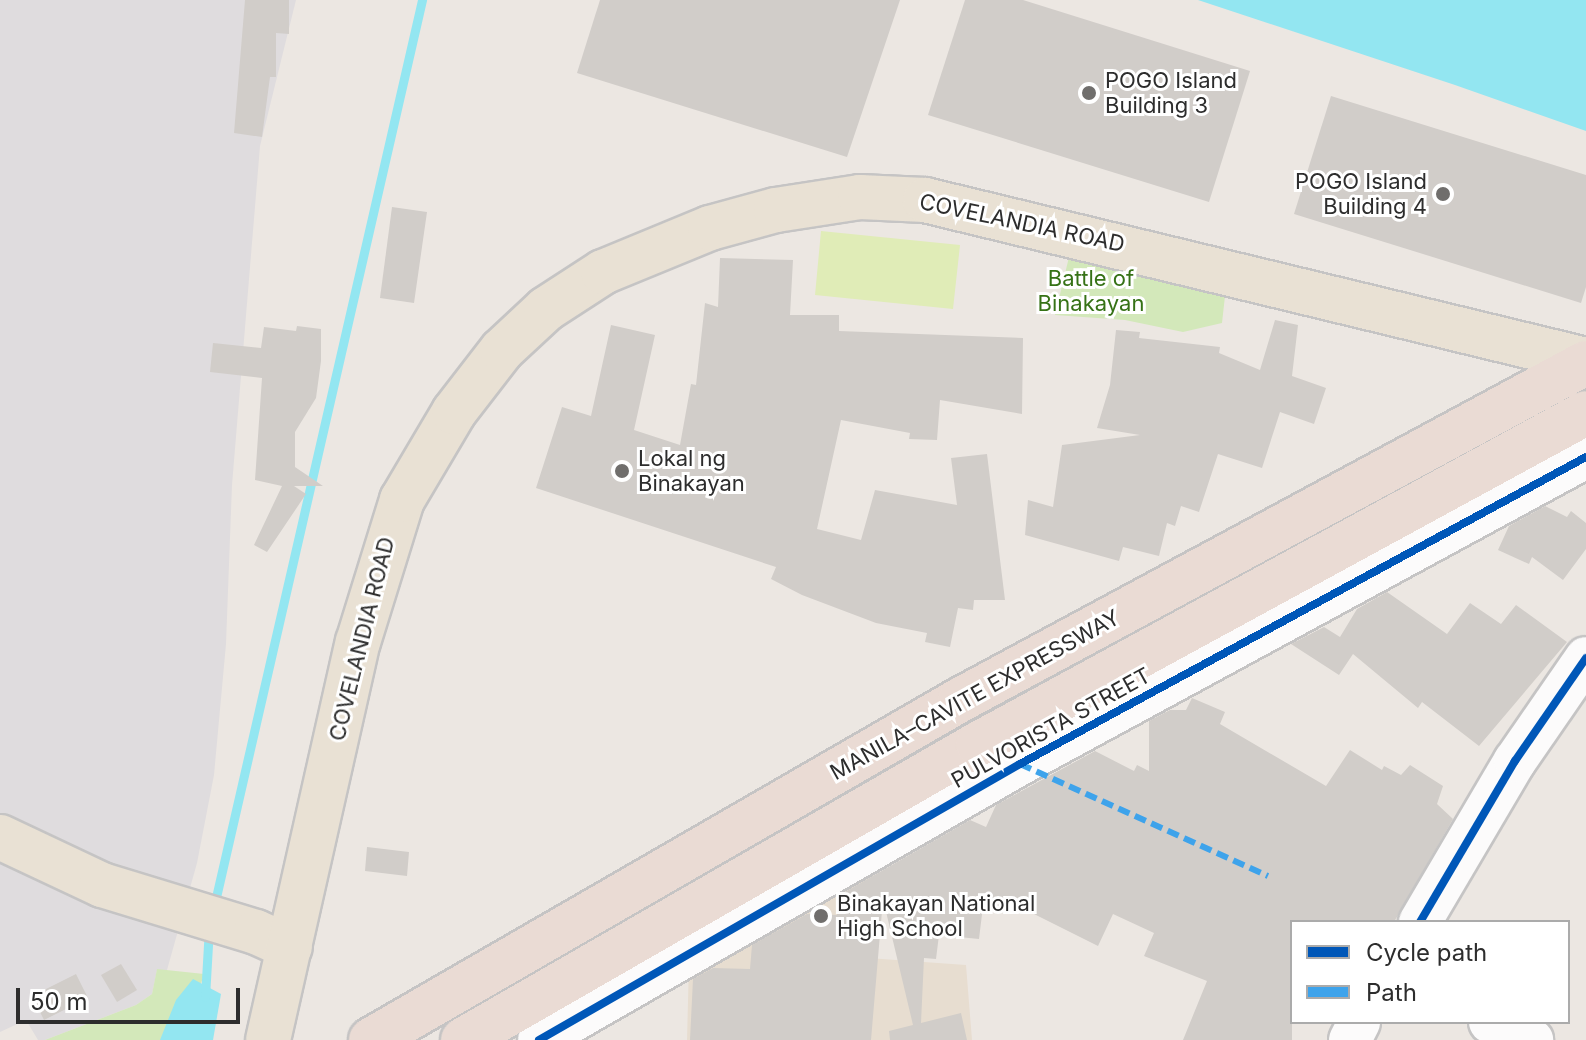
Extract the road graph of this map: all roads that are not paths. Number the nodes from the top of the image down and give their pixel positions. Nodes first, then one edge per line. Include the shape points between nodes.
1 (1586, 362) edge
2 (1586, 413) edge
3 (1586, 457) edge
4 (1586, 658) edge
5 (0, 837) edge
6 (1421, 920) edge
7 (273, 939) junction
8 (1495, 1024) edge
9 (268, 1040) edge
10 (371, 1040) edge
11 (463, 1040) edge
12 (539, 1040) edge
13 (1532, 1040) edge

1 - 7 main road, COVELANDIA ROAD via 925,200 860,197 776,210 641,255 574,289 524,327 454,412 402,500 368,600
1 - 10 highway, MANILA–CAVITE EXPRESSWAY via 960,700
2 - 11 highway, MANILA–CAVITE EXPRESSWAY via 978,744
3 - 12 street, PULVORISTA STREET via 1033,757
4 - 6 street via 1515,761
5 - 7 main road via 102,885
7 - 9 main road, COVELANDIA ROAD
8 - 13 street

